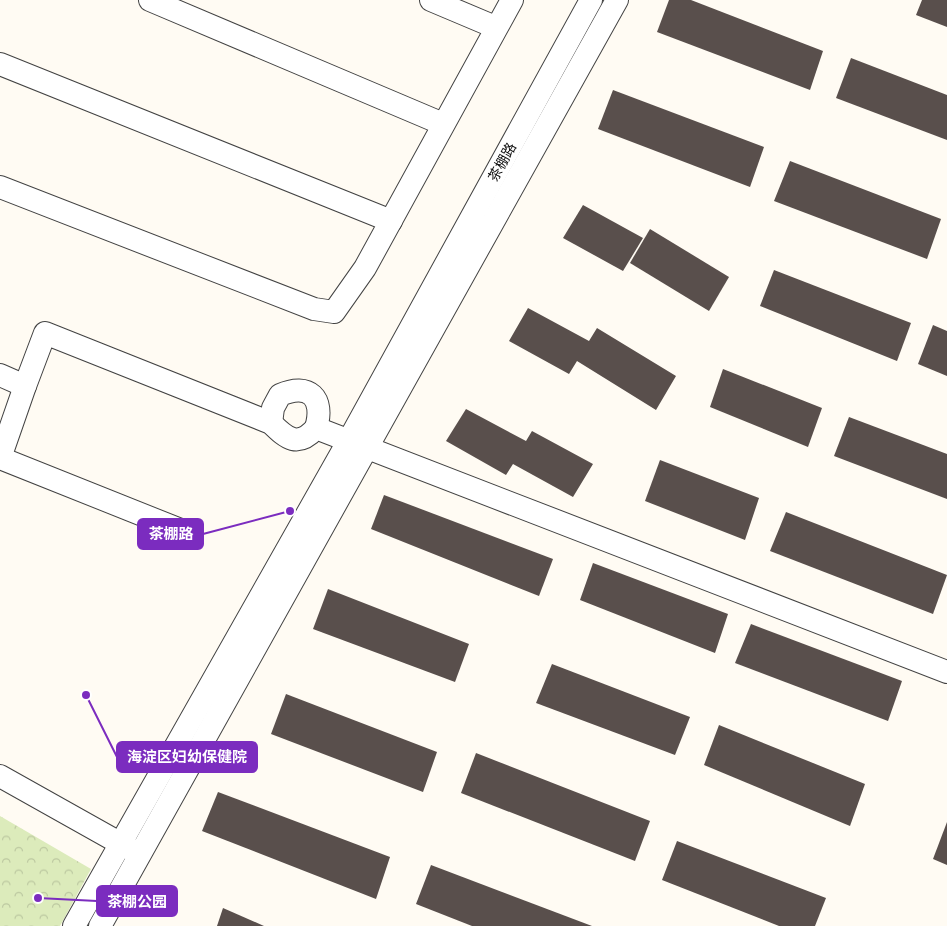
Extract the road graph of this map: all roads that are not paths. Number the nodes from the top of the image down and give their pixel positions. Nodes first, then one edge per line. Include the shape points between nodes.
1 (150, 0) edge
2 (430, 0) edge
3 (512, 0) edge
4 (591, 0) edge
5 (616, 0) edge
6 (495, 27) junction
7 (0, 64) edge
8 (443, 124) junction
9 (0, 187) edge
10 (391, 221) junction
11 (0, 375) edge
12 (25, 386) junction
13 (271, 422) junction
14 (316, 428) junction
15 (358, 443) junction
16 (0, 458) edge
17 (183, 531) dead end
18 (947, 672) edge
19 (0, 776) edge
20 (120, 843) junction
21 (140, 854) junction
22 (74, 926) edge
23 (100, 926) edge

1 - 8 street
2 - 6 street
3 - 6 street
4 - 15 street, 茶棚路
5 - 15 street, 茶棚路
6 - 8 street
7 - 10 street
8 - 10 street
9 - 10 street via 314,309 334,312 365,268
11 - 12 street
12 - 13 street via 45,333
12 - 16 street
13 - 14 street via 285,436 296,440 308,437
13 - 14 street via 273,408 280,395 294,389 310,393 318,403 320,414
14 - 15 street
15 - 18 street
15 - 20 street, 茶棚路
15 - 21 street, 茶棚路
16 - 17 street
19 - 20 street
20 - 21 street
20 - 22 street, 茶棚路
21 - 23 street, 茶棚路

